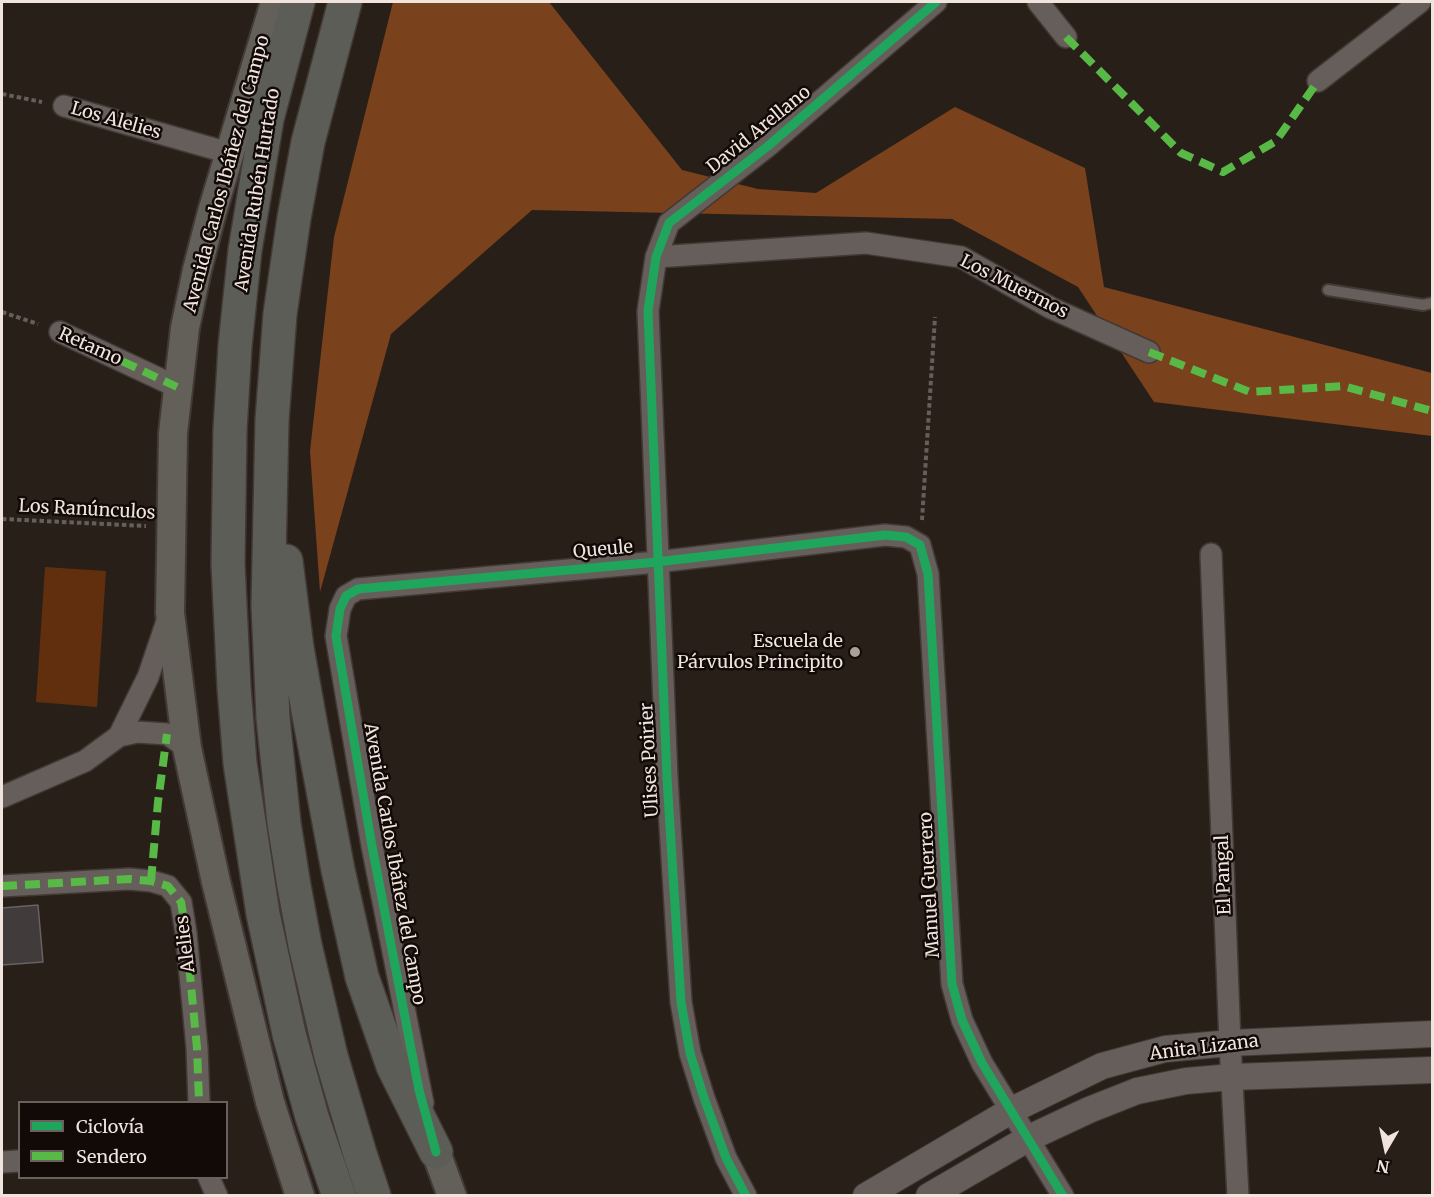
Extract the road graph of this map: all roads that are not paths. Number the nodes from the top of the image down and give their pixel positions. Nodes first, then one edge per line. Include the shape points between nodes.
1 (275, 2) edge
2 (298, 2) edge
3 (345, 2) edge
4 (936, 2) edge
5 (1038, 2) edge
6 (1420, 2) edge
7 (1066, 37) dead end
8 (1318, 81) dead end
9 (64, 106) road end
10 (229, 153) junction
11 (656, 257) junction
12 (1328, 290) dead end
13 (1432, 303) edge
14 (648, 311) joint
15 (60, 332) road end
16 (1149, 352) dead end
17 (177, 387) junction
18 (272, 420) junction
19 (920, 545) joint
20 (1211, 554) dead end
21 (657, 562) junction
22 (358, 589) joint
23 (170, 613) junction
24 (119, 736) junction
25 (187, 748) junction
26 (2, 797) edge
27 (2, 886) edge
28 (1432, 1034) edge
29 (1230, 1043) junction
30 (1432, 1070) edge
31 (1232, 1077) junction
32 (199, 1101) edge
33 (1012, 1110) junction
34 (1029, 1138) junction
35 (436, 1152) junction
36 (18, 1161) edge
37 (2, 1162) edge
38 (209, 1179) edge
39 (216, 1196) edge
40 (300, 1196) edge
41 (339, 1196) edge
42 (374, 1196) edge
43 (452, 1196) edge
44 (746, 1196) edge
45 (866, 1196) edge
46 (929, 1196) edge
47 (1063, 1196) edge
48 (1238, 1196) edge

1 - 10 main road, Avenida Carlos Ibáñez del Campo
2 - 41 highway, Avenida Rubén Hurtado via 259,160 245,250 229,453 228,564 245,804 263,915 279,994 312,1117
3 - 18 highway via 308,142 294,218 280,314
4 - 11 street, David Arellano via 768,146 669,223
5 - 7 street
6 - 8 street
9 - 10 street, Los Alelies
10 - 17 main road, Avenida Carlos Ibáñez del Campo via 197,270
11 - 14 street, David Arellano
11 - 16 street, Los Muermos via 866,243 961,257 1051,308
12 - 13 lane via 1423,305
14 - 21 street, Ulises Poirier
15 - 17 street, Retamo
17 - 23 main road, Avenida Carlos Ibáñez del Campo via 170,480
18 - 35 highway via 297,648 352,934 380,1033
18 - 42 highway via 270,672 284,823 305,945 328,1044
19 - 21 street, Queule via 906,537 885,535
19 - 33 street, Manuel Guerrero via 928,574 952,984 962,1020 982,1063
20 - 29 street, El Pangal
21 - 22 street, Queule
21 - 44 street, Ulises Poirier via 681,1002 690,1053 704,1098 726,1158
22 - 35 street, Avenida Carlos Ibáñez del Campo via 346,596 336,636 374,858 419,1089
23 - 24 street via 148,677
23 - 25 main road, Avenida Carlos Ibáñez del Campo
24 - 25 street via 137,732 167,734
24 - 26 street via 85,761
25 - 40 main road, Avenida Carlos Ibáñez del Campo via 270,1102
27 - 32 street, Alelies via 129,879 168,886 181,902 186,933
28 - 29 street, Anita Lizana
29 - 31 street, El Pangal
29 - 33 street, Anita Lizana via 1164,1049 1102,1066
30 - 31 street, Anita Lizana
31 - 34 street, Anita Lizana via 1137,1091
31 - 48 street, El Pangal
33 - 34 street, Manuel Guerrero
33 - 45 street, Anita Lizana
34 - 46 street, Anita Lizana
34 - 47 street, Manuel Guerrero
35 - 43 main road, Avenida Carlos Ibáñez del Campo
36 - 37 street
38 - 39 street

